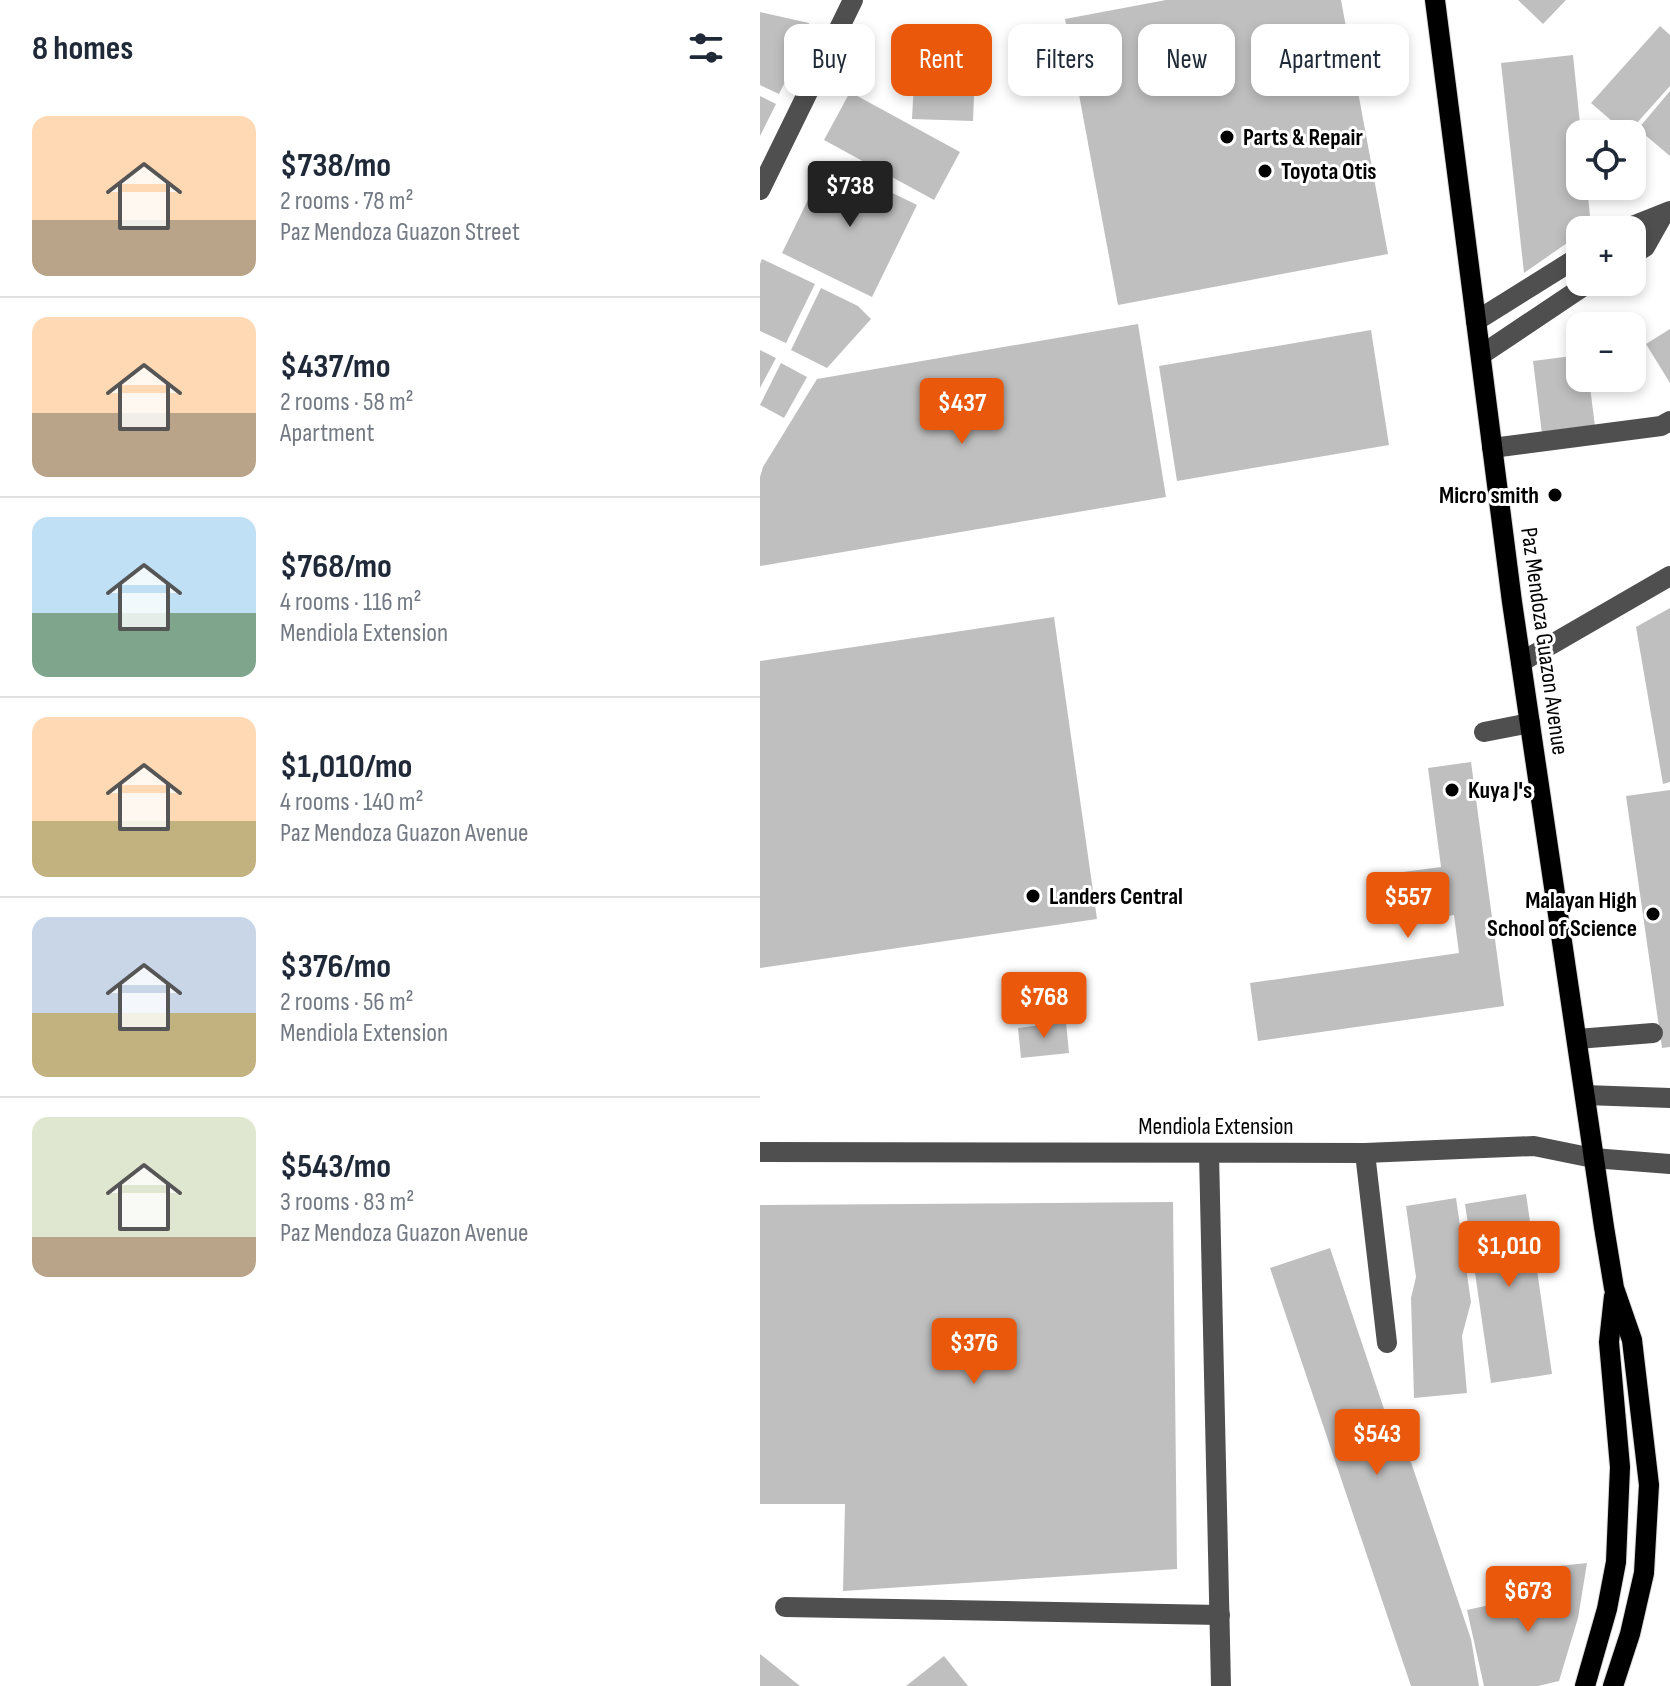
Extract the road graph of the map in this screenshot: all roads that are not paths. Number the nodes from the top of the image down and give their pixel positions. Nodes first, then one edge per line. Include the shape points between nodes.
1 (1435, 0) edge
2 (847, 1) edge
3 (760, 190) edge
4 (1667, 213) edge
5 (1646, 221) edge
6 (1646, 245) edge
7 (1566, 265) edge
8 (1569, 296) edge
9 (1476, 321) junction
10 (1481, 355) junction
11 (1670, 421) edge
12 (1492, 448) junction
13 (1670, 576) edge
14 (1521, 662) junction
15 (1530, 723) junction
16 (1484, 732) dead end
17 (1653, 1033) dead end
18 (1577, 1039) junction
19 (1585, 1095) junction
20 (1670, 1098) edge
21 (760, 1152) edge
22 (1209, 1153) junction
23 (1365, 1153) junction
24 (1593, 1158) junction
25 (1670, 1164) edge
26 (1614, 1288) junction
27 (1387, 1343) dead end
28 (785, 1607) dead end
29 (1220, 1615) junction
30 (1221, 1686) edge
31 (1585, 1686) edge
32 (1613, 1686) edge

1 - 9 main road, Paz Mendoza Guazon Avenue
2 - 3 street
4 - 5 street
4 - 6 street
7 - 9 street
8 - 10 street
9 - 10 main road, Paz Mendoza Guazon Avenue
10 - 12 main road, Paz Mendoza Guazon Avenue
11 - 12 street
12 - 14 main road, Paz Mendoza Guazon Avenue
13 - 14 street
14 - 15 main road, Paz Mendoza Guazon Avenue
15 - 16 street
15 - 18 main road, Paz Mendoza Guazon Avenue
17 - 18 street
18 - 19 main road, Paz Mendoza Guazon Avenue
19 - 20 street
19 - 24 main road, Paz Mendoza Guazon Avenue
21 - 22 street, Mendiola Extension
22 - 23 street, Mendiola Extension
22 - 29 street
23 - 24 street, Mendiola Extension via 1534,1146
23 - 27 street
24 - 25 street, Mendiola Extension
24 - 26 main road, Paz Mendoza Guazon Avenue
26 - 31 main road, Paz Mendoza Guazon Avenue via 1609,1342 1620,1467 1616,1562
26 - 32 main road, Paz Mendoza Guazon Avenue via 1632,1340 1649,1485 1649,1531 1630,1634
28 - 29 street
29 - 30 street

